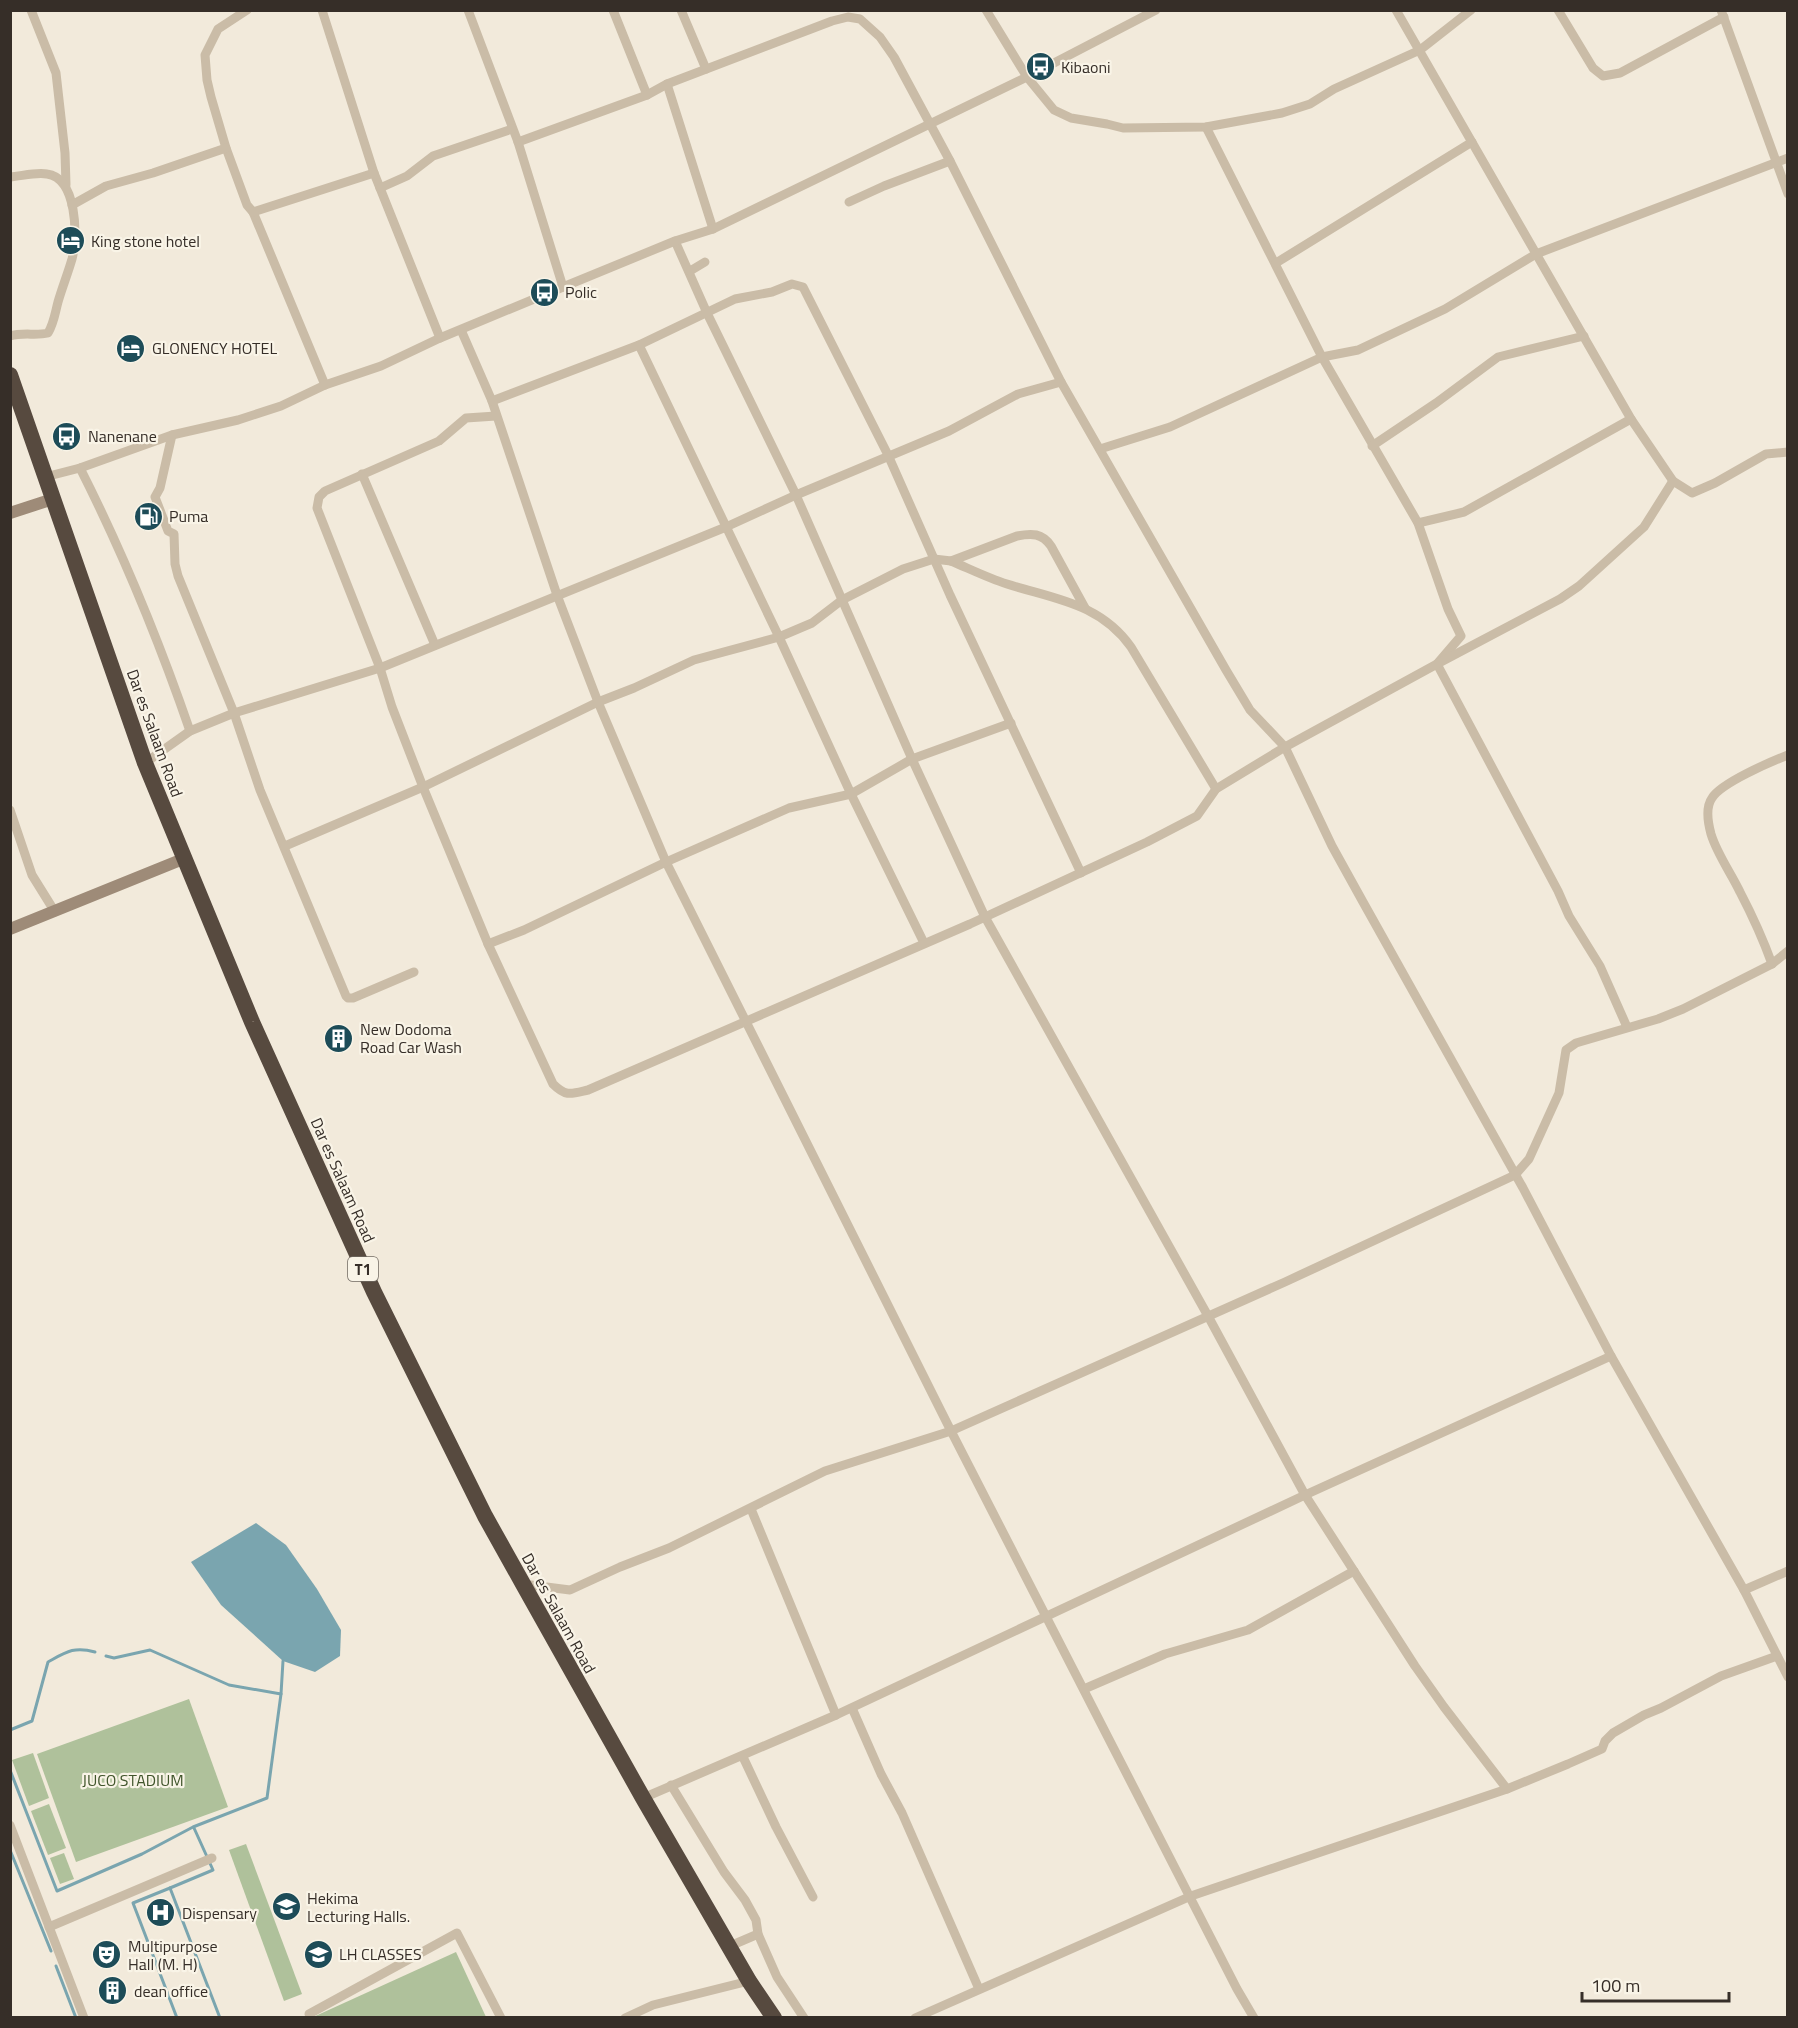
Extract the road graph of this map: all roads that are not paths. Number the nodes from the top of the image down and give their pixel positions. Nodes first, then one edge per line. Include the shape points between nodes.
1 (31, 10) edge
2 (247, 10) edge
3 (322, 10) edge
4 (468, 10) edge
5 (613, 10) edge
6 (681, 10) edge
7 (986, 10) edge
8 (1156, 10) edge
9 (1396, 10) edge
10 (1471, 10) edge
11 (1558, 10) edge
12 (1722, 14) edge
13 (1420, 50) junction
14 (706, 69) junction
15 (1027, 77) junction
16 (667, 84) junction
17 (647, 95) junction
18 (929, 125) junction
19 (1206, 127) junction
20 (512, 129) junction
21 (518, 142) junction
22 (1472, 142) junction
23 (226, 148) junction
24 (1788, 158) edge
25 (950, 161) junction
26 (1775, 162) junction
27 (374, 172) junction
28 (10, 177) edge
29 (66, 185) junction
30 (380, 188) junction
31 (1788, 194) edge
32 (849, 202) dead end
33 (72, 205) junction
34 (253, 212) junction
35 (713, 229) junction
36 (675, 241) junction
37 (1536, 254) junction
38 (705, 262) dead end
39 (1276, 263) junction
40 (690, 271) junction
41 (563, 287) junction
42 (707, 313) junction
43 (461, 330) junction
44 (10, 336) edge
45 (1584, 336) junction
46 (440, 338) junction
47 (639, 345) junction
48 (1322, 357) junction
49 (10, 375) edge
50 (1061, 382) junction
51 (325, 385) junction
52 (492, 401) junction
53 (496, 416) junction
54 (1630, 419) junction
55 (172, 435) junction
56 (1372, 446) junction
57 (1100, 449) junction
58 (1788, 452) edge
59 (888, 455) junction
60 (80, 468) junction
61 (362, 474) junction
62 (45, 477) junction
63 (1673, 481) junction
64 (796, 495) junction
65 (53, 499) junction
66 (10, 513) edge
67 (1418, 523) junction
68 (726, 528) junction
69 (934, 559) junction
70 (951, 561) junction
71 (557, 595) junction
72 (842, 600) junction
73 (1085, 608) junction
74 (779, 637) junction
75 (435, 645) junction
76 (1437, 664) junction
77 (380, 668) junction
78 (598, 702) junction
79 (234, 712) junction
80 (1011, 723) junction
81 (190, 730) junction
82 (1285, 747) junction
83 (1788, 755) edge
84 (912, 759) junction
85 (145, 763) junction
86 (423, 787) junction
87 (1216, 789) junction
88 (850, 794) junction
89 (10, 810) edge
90 (285, 846) junction
91 (183, 859) junction
92 (666, 862) junction
93 (1081, 873) junction
94 (55, 912) junction
95 (985, 917) junction
96 (10, 930) edge
97 (924, 943) junction
98 (489, 944) junction
99 (1788, 951) edge
100 (1772, 964) junction
101 (414, 972) dead end
102 (745, 1021) junction
103 (1627, 1027) junction
104 (1515, 1175) junction
105 (1208, 1316) junction
106 (1611, 1356) junction
107 (951, 1431) junction
108 (1305, 1495) junction
109 (751, 1509) junction
110 (1354, 1571) junction
111 (1788, 1571) edge
112 (523, 1584) junction
113 (1744, 1590) junction
114 (1046, 1616) junction
115 (1777, 1656) junction
116 (1788, 1677) edge
117 (1084, 1689) junction
118 (852, 1708) junction
119 (836, 1715) junction
120 (743, 1756) junction
121 (671, 1785) junction
122 (1507, 1789) junction
123 (643, 1798) junction
124 (10, 1825) edge
125 (212, 1858) dead end
126 (1191, 1896) junction
127 (813, 1897) dead end
128 (49, 1927) junction
129 (758, 1934) junction
130 (730, 1946) junction
131 (749, 1981) junction
132 (979, 1989) junction
133 (309, 2014) dead end
134 (84, 2018) edge
135 (501, 2018) edge
136 (625, 2018) edge
137 (774, 2018) edge
138 (804, 2018) edge
139 (915, 2018) edge
140 (1254, 2018) edge

1 - 29 street via 56,72
2 - 23 street via 218,28 205,55 207,80
3 - 27 street
4 - 20 street
5 - 17 street
6 - 14 street
7 - 15 street
8 - 15 street
9 - 13 street
10 - 13 street
11 - 12 street via 1593,68 1608,77 1649,58
12 - 26 street
13 - 19 street via 1310,104
13 - 22 street
14 - 16 street
14 - 18 street via 832,21 855,18 870,26 894,57
15 - 18 street
15 - 19 street via 1054,110 1071,118 1123,129
16 - 17 street
16 - 35 street
17 - 21 street
18 - 25 street
18 - 35 street
19 - 39 street
20 - 21 street
20 - 30 street via 433,156 408,176
21 - 41 street
22 - 37 street
22 - 39 street
23 - 33 street via 106,186
23 - 34 street
24 - 26 street
25 - 32 street
25 - 50 street
26 - 31 street
26 - 37 street
27 - 30 street
27 - 34 street
28 - 29 street via 49,174
29 - 33 street
30 - 46 street
33 - 44 street via 76,237 73,257 53,326 40,335
34 - 51 street
35 - 36 street
36 - 40 street
36 - 41 street
37 - 45 street
37 - 48 street via 1445,309 1358,350
38 - 40 street
39 - 48 street
40 - 42 street
41 - 43 street
42 - 47 street
42 - 59 street via 735,299 792,284 802,287
42 - 64 street
43 - 46 street
43 - 52 street
45 - 54 street
45 - 56 street via 1498,357
46 - 51 street via 381,366
47 - 52 street
47 - 68 street
48 - 56 street
48 - 57 street via 1170,427
49 - 62 highway, Dar es Salaam Road / T1
50 - 57 street
50 - 59 street via 1018,394 949,431
51 - 55 street via 281,406
52 - 53 street
53 - 61 street via 466,418 439,441
53 - 71 street
54 - 63 street
54 - 67 street via 1464,512
55 - 60 street
55 - 79 street via 155,497 168,531 174,534 177,576
56 - 67 street
57 - 82 street via 1250,710
58 - 63 street via 1766,454 1692,493
59 - 64 street
59 - 69 street
60 - 62 street
60 - 81 street via 137,589
61 - 75 street
61 - 77 street via 325,491 317,508
62 - 65 highway, Dar es Salaam Road / T1
63 - 76 street via 1644,527 1579,586 1520,622
64 - 68 street
64 - 72 street
65 - 66 street
65 - 85 highway, Dar es Salaam Road / T1
67 - 76 street via 1461,636
68 - 71 street
68 - 74 street
69 - 70 street
69 - 72 street via 903,569
69 - 80 street
70 - 73 street via 990,578
70 - 73 street via 1017,536 1037,534 1051,546
71 - 75 street
71 - 78 street
72 - 74 street via 812,623
72 - 84 street
73 - 87 street via 1126,640
74 - 78 street via 694,660
74 - 88 street
75 - 77 street
76 - 82 street
76 - 103 street via 1599,966
77 - 79 street
77 - 86 street
78 - 86 street
78 - 92 street
79 - 81 street
79 - 90 street via 260,790
80 - 84 street
80 - 93 street
81 - 85 street
82 - 87 street
82 - 104 street via 1332,846
83 - 100 street via 1718,791 1710,800 1708,811 1714,842 1755,921
84 - 88 street
84 - 95 street
85 - 91 highway, Dar es Salaam Road / T1
86 - 90 street
86 - 98 street
87 - 93 street via 1197,816
88 - 92 street via 789,808
88 - 97 street
89 - 94 street via 32,876
90 - 101 street via 348,998
91 - 94 street
91 - 112 highway, Dar es Salaam Road / T1 via 374,1292
92 - 98 street
92 - 102 street
93 - 95 street
94 - 96 street
95 - 97 street
95 - 105 street
97 - 102 street
98 - 102 street via 553,1084 561,1092 588,1090
99 - 100 street
100 - 103 street via 1683,1009
102 - 107 street
103 - 104 street via 1576,1043 1566,1050 1559,1093 1529,1159
104 - 105 street
104 - 106 street
105 - 107 street
105 - 108 street
106 - 108 street
106 - 113 street
107 - 109 street via 825,1471
107 - 114 street
108 - 110 street
108 - 114 street
109 - 112 street via 570,1590
109 - 119 street
110 - 117 street via 1248,1630 1165,1654
110 - 122 street via 1415,1666
111 - 113 street
112 - 123 highway, Dar es Salaam Road / T1
113 - 115 street
114 - 117 street
114 - 118 street
115 - 116 street
115 - 122 street via 1721,1676 1613,1733 1602,1749
117 - 126 street
118 - 119 street
118 - 132 street
119 - 120 street
120 - 121 street
120 - 127 street
121 - 123 street
121 - 129 street via 745,1900 756,1920
122 - 126 street
123 - 130 highway, Dar es Salaam Road / T1
124 - 128 street
125 - 128 street
126 - 132 street
126 - 140 street
128 - 134 street
129 - 130 street
129 - 138 street via 777,1977
130 - 131 highway, Dar es Salaam Road / T1
131 - 136 street via 653,2005
131 - 137 highway, Dar es Salaam Road / T1
132 - 139 street
133 - 135 street via 457,1934

